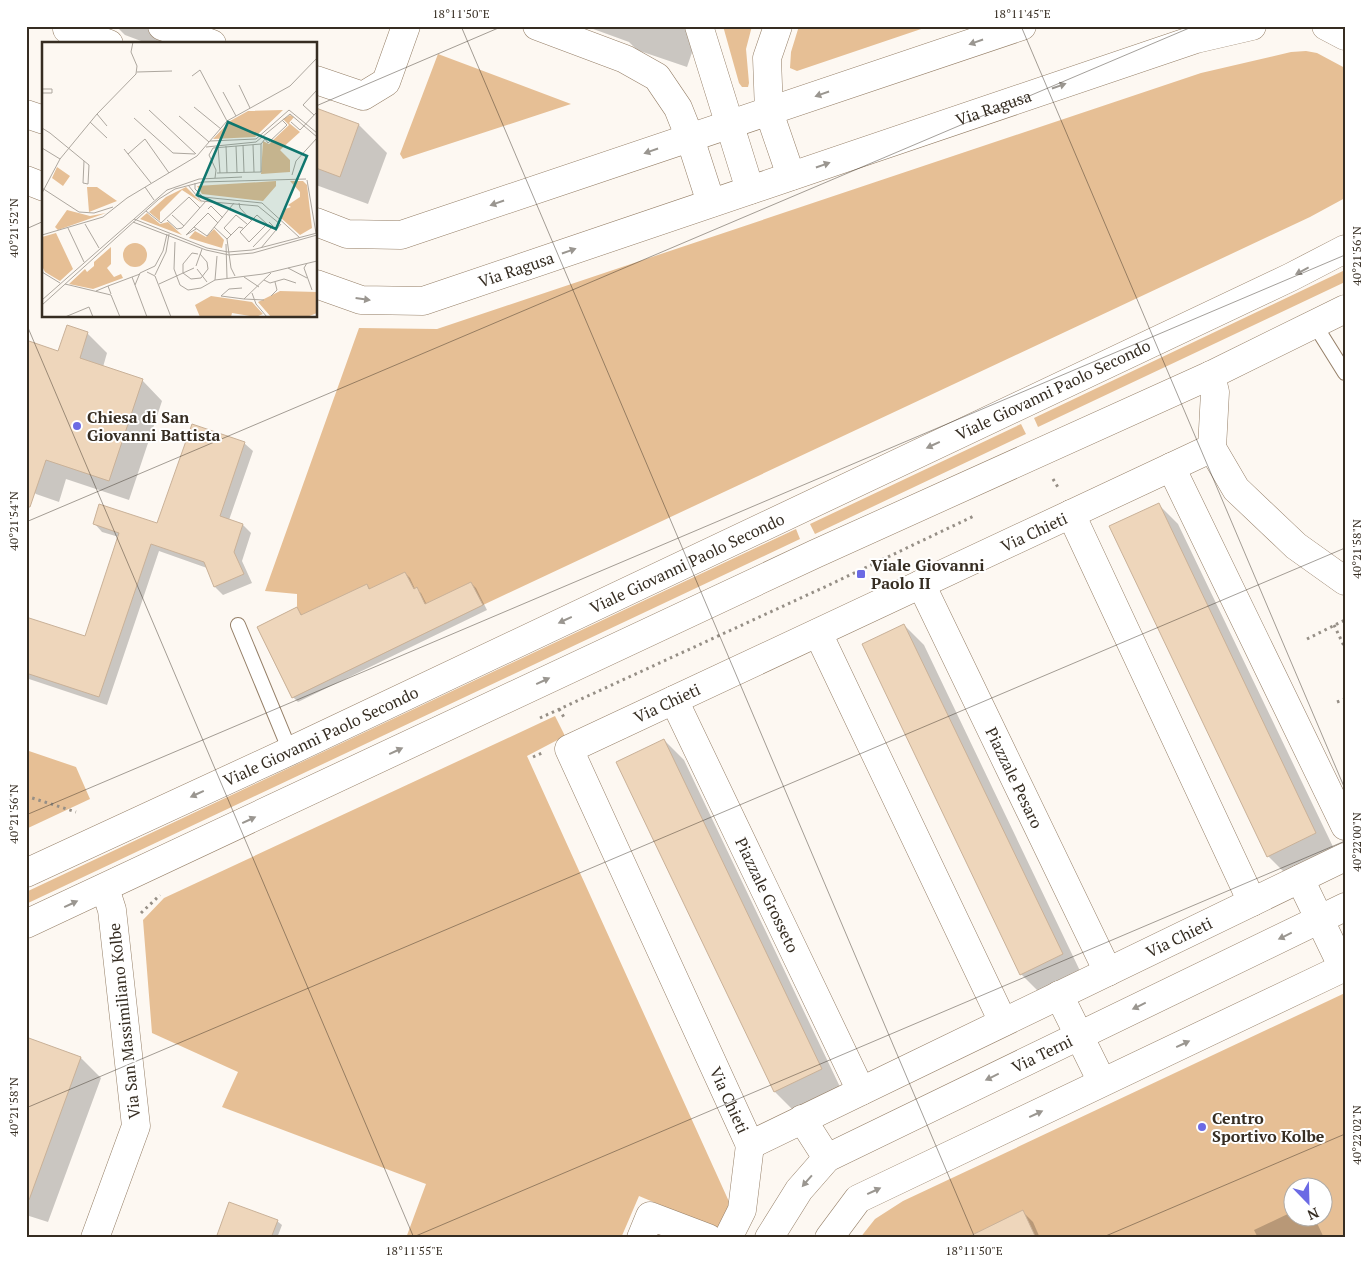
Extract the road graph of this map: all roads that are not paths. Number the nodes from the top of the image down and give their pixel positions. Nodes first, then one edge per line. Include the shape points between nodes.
1 (68, 26) edge
2 (162, 26) edge
3 (406, 26) edge
4 (537, 26) edge
5 (700, 26) edge
6 (778, 26) edge
7 (1022, 26) edge
8 (1252, 26) edge
9 (1326, 26) edge
10 (1195, 33) edge
11 (1345, 36) edge
12 (103, 42) edge
13 (156, 42) edge
14 (206, 42) edge
15 (318, 81) edge
16 (769, 112) junction
17 (26, 114) edge
18 (42, 119) edge
19 (729, 125) junction
20 (690, 138) junction
21 (791, 176) junction
22 (26, 180) edge
23 (42, 186) edge
24 (750, 190) junction
25 (711, 203) junction
26 (319, 232) edge
27 (1345, 249) edge
28 (318, 285) edge
29 (1345, 309) edge
30 (1316, 325) junction
31 (1345, 373) edge
32 (1211, 375) junction
33 (1212, 448) junction
34 (1171, 467) junction
35 (1071, 514) junction
36 (1345, 581) edge
37 (921, 584) junction
38 (238, 625) dead end
39 (818, 633) junction
40 (674, 700) junction
41 (290, 751) junction
42 (1345, 826) edge
43 (1345, 857) edge
44 (26, 873) edge
45 (1300, 878) junction
46 (105, 888) junction
47 (1252, 902) junction
48 (1345, 907) edge
49 (1319, 919) junction
50 (26, 924) edge
51 (1344, 967) edge
52 (1108, 972) junction
53 (1059, 995) junction
54 (1003, 1022) junction
55 (1079, 1035) junction
56 (1102, 1082) junction
57 (861, 1091) junction
58 (802, 1119) junction
59 (750, 1145) junction
60 (827, 1158) junction
61 (95, 1238) edge
62 (641, 1238) edge
63 (708, 1238) edge
64 (728, 1238) edge
65 (769, 1238) edge
66 (829, 1238) edge

1 - 12 street via 67,29
2 - 13 street
2 - 14 street
3 - 15 street via 386,82 362,96
4 - 20 street via 625,58 657,77 678,108
5 - 19 street
6 - 16 street via 767,58
7 -> 16 street
8 - 10 street, Via Ragusa
9 - 11 street
21 -> 10 street, Via Ragusa
16 - 19 street
16 - 21 street
17 - 18 street
19 - 20 street
19 - 24 street
20 - 25 street
20 -> 26 street via 401,235
21 - 24 street, Via Ragusa
22 - 23 street
24 - 25 street, Via Ragusa
28 -> 25 street, Via Ragusa via 361,300 423,301
27 -> 41 street, Viale Giovanni Paolo Secondo
29 - 30 street
30 - 31 lane
30 - 32 street
32 - 33 street via 1215,392
46 -> 32 street via 830,547
33 - 34 street, Via Chieti
33 - 36 street via 1236,489 1296,546
34 - 35 street, Via Chieti
34 - 42 street
35 - 37 street, Via Chieti
35 - 47 street
37 - 39 street, Via Chieti
37 - 52 street, Piazzale Pesaro
38 - 41 lane
39 - 40 street, Via Chieti
39 - 54 street
40 - 57 street, Piazzale Grosseto
40 - 59 street, Via Chieti via 569,749
41 -> 44 street, Viale Giovanni Paolo Secondo
43 - 45 street, Via Chieti
45 - 47 street, Via Chieti
45 - 49 street
50 -> 46 street
46 - 61 street, Via San Massimiliano Kolbe via 112,910 136,1126
47 - 52 street, Via Chieti
48 - 49 street, Via Terni
49 - 51 street
49 -> 55 street, Via Terni
56 -> 51 street
52 - 53 street, Via Chieti
53 - 54 street, Via Chieti
53 - 55 street
54 - 57 street, Via Chieti
55 - 56 street
55 -> 60 street, Via Terni
66 -> 56 street via 858,1199
57 - 58 street, Via Chieti
58 - 59 street, Via Chieti
58 - 60 street
59 - 64 street via 742,1210
60 -> 65 street, Via Terni via 799,1190
62 - 63 street via 650,1216

